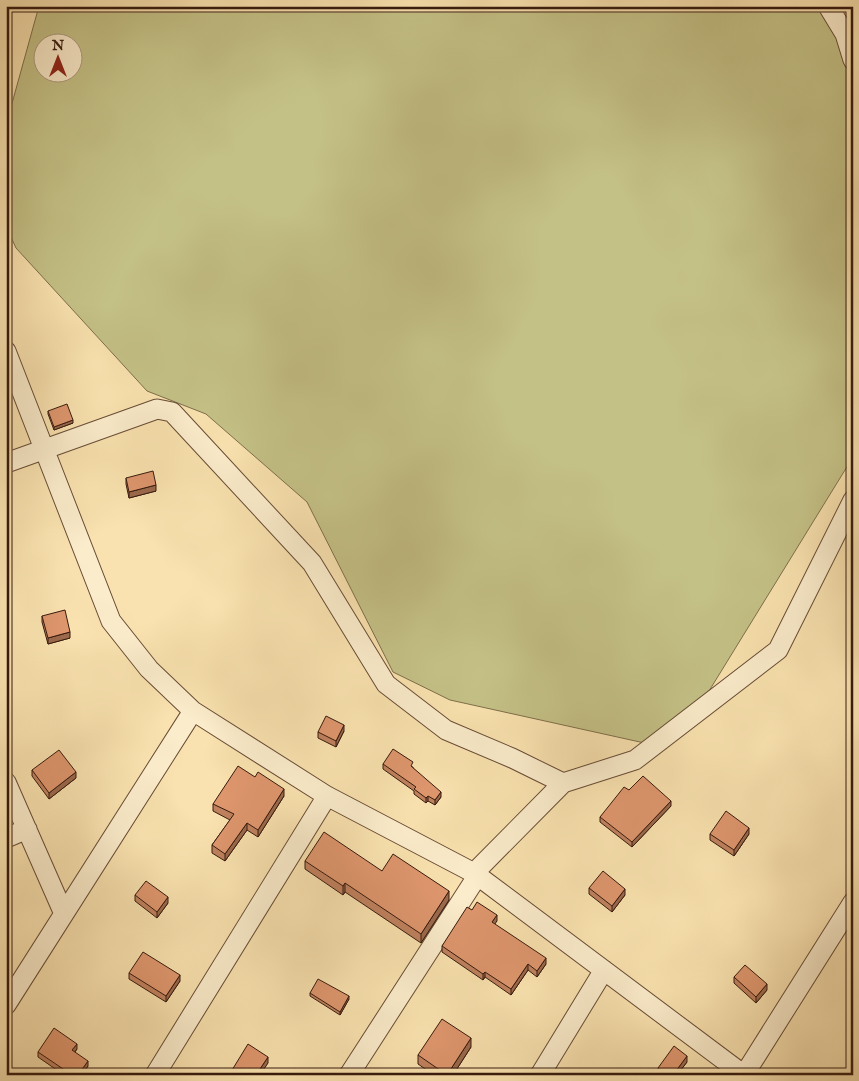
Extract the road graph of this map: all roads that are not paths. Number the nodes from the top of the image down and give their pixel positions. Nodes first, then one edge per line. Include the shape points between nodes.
1 (828, 6) edge
2 (853, 60) edge
3 (6, 351) edge
4 (43, 449) junction
5 (6, 463) edge
6 (853, 500) edge
7 (193, 711) junction
8 (6, 782) edge
9 (562, 784) junction
10 (327, 796) junction
11 (27, 830) junction
12 (6, 838) edge
13 (476, 874) junction
14 (853, 902) edge
15 (64, 914) junction
16 (604, 970) junction
17 (6, 1005) edge
18 (155, 1075) edge
19 (349, 1075) edge
20 (540, 1075) edge
21 (744, 1075) edge

1 - 2 street via 845,34
3 - 4 street
4 - 5 street
4 - 7 street via 111,621 149,668
4 - 9 street via 157,409 172,412 312,563 386,684 446,730
6 - 9 street via 778,650 635,760
7 - 10 street
7 - 15 street
8 - 11 street
9 - 13 street
10 - 13 street
10 - 18 street
11 - 12 street
11 - 15 street
13 - 16 street
13 - 19 street
14 - 21 street
15 - 17 street
16 - 20 street
16 - 21 street

